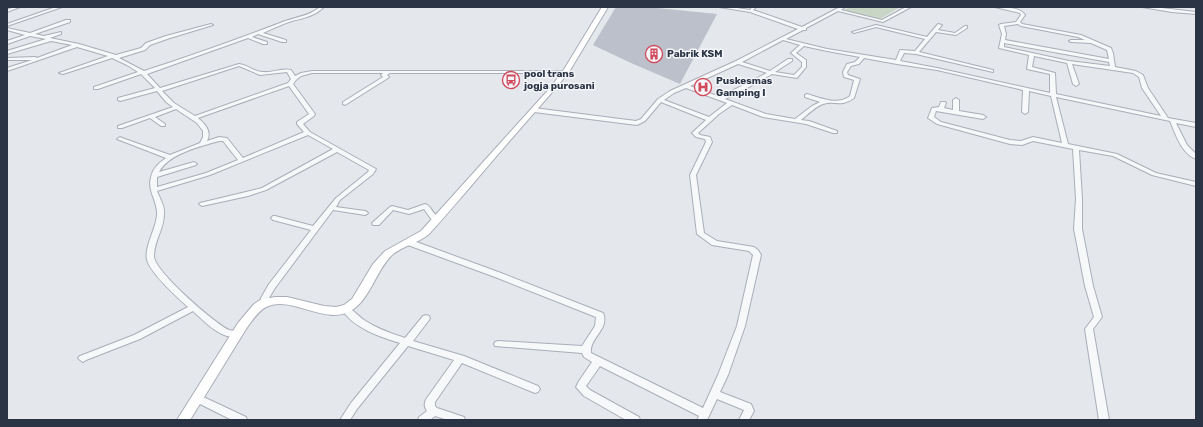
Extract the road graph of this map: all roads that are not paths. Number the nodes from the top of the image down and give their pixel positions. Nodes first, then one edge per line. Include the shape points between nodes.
1 (18, 7) edge
2 (60, 7) edge
3 (322, 7) edge
4 (605, 7) edge
5 (720, 7) edge
6 (843, 7) edge
7 (909, 7) edge
8 (997, 7) edge
9 (1144, 7) edge
10 (753, 9) edge
11 (838, 10) junction
12 (7, 11) edge
13 (1196, 13) edge
14 (68, 21) dead end
15 (883, 21) junction
16 (1019, 24) junction
17 (7, 25) edge
18 (211, 25) dead end
19 (940, 25) dead end
20 (873, 26) junction
21 (965, 27) dead end
22 (7, 29) edge
23 (804, 29) junction
24 (936, 31) junction
25 (854, 32) dead end
26 (59, 33) dead end
27 (259, 34) junction
28 (30, 35) junction
29 (250, 37) junction
30 (46, 39) junction
31 (782, 39) junction
32 (929, 39) junction
33 (284, 41) dead end
34 (1002, 41) junction
35 (1071, 41) dead end
36 (1092, 41) junction
37 (7, 43) edge
38 (265, 43) dead end
39 (802, 45) junction
40 (75, 46) junction
41 (7, 53) edge
42 (916, 53) junction
43 (1032, 54) junction
44 (115, 56) junction
45 (863, 56) junction
46 (42, 57) junction
47 (7, 59) edge
48 (1054, 59) junction
49 (790, 60) dead end
50 (1110, 61) junction
51 (738, 62) junction
52 (1069, 62) junction
53 (897, 63) junction
54 (1113, 68) junction
55 (7, 70) edge
56 (991, 71) dead end
57 (143, 72) junction
58 (389, 72) junction
59 (566, 72) junction
60 (61, 73) dead end
61 (772, 73) junction
62 (1053, 73) junction
63 (292, 81) junction
64 (1076, 84) dead end
65 (686, 86) junction
66 (96, 88) dead end
67 (159, 89) junction
68 (1026, 89) junction
69 (827, 95) dead end
70 (1053, 95) junction
71 (807, 96) dead end
72 (120, 99) dead end
73 (720, 99) junction
74 (660, 100) junction
75 (956, 100) dead end
76 (825, 101) junction
77 (345, 103) dead end
78 (731, 104) junction
79 (177, 107) junction
80 (534, 110) junction
81 (956, 112) junction
82 (1025, 112) dead end
83 (151, 116) junction
84 (983, 117) dead end
85 (194, 118) junction
86 (710, 119) junction
87 (1169, 119) junction
88 (797, 120) junction
89 (163, 125) dead end
90 (1196, 125) edge
91 (120, 127) dead end
92 (835, 132) dead end
93 (308, 133) junction
94 (120, 139) dead end
95 (202, 144) junction
96 (1065, 144) junction
97 (1076, 147) junction
98 (338, 149) junction
99 (170, 157) junction
100 (1196, 157) edge
101 (242, 161) junction
102 (194, 164) dead end
103 (154, 176) junction
104 (1196, 184) edge
105 (154, 190) junction
106 (202, 204) dead end
107 (331, 208) junction
108 (365, 213) dead end
109 (438, 217) junction
110 (275, 218) dead end
111 (376, 223) dead end
112 (315, 229) junction
113 (408, 242) junction
114 (264, 303) junction
115 (194, 307) junction
116 (346, 310) junction
117 (426, 318) dead end
118 (238, 334) junction
119 (407, 341) junction
120 (498, 344) dead end
121 (586, 350) junction
122 (82, 358) dead end
123 (460, 359) junction
124 (598, 360) junction
125 (535, 389) dead end
126 (714, 394) junction
127 (197, 398) junction
128 (434, 411) junction
129 (703, 417) edge
130 (183, 420) edge
131 (242, 420) edge
132 (345, 420) edge
133 (423, 420) edge
134 (460, 420) edge
135 (635, 420) edge
136 (744, 420) edge
137 (1104, 420) edge

1 - 12 street
2 - 17 street
3 - 27 street via 312,15 294,19
4 - 59 street
5 - 10 street
6 - 11 street
7 - 15 street
8 - 16 street via 1021,12 1023,15
9 - 13 street
10 - 23 street
11 - 15 street
11 - 23 street
14 - 28 street
15 - 20 street
16 - 34 street via 1000,25 1004,34
16 - 36 street
18 - 44 street
19 - 24 street
20 - 25 street
20 - 32 street
21 - 24 street via 956,34
22 - 28 street
23 - 31 street
24 - 32 street
26 - 30 street
27 - 29 street
27 - 33 street
28 - 30 street
28 - 37 street
29 - 38 street
29 - 57 street
30 - 40 street
30 - 41 street
31 - 39 street
31 - 51 street
32 - 42 street
34 - 43 street via 1000,47 1004,49
34 - 50 street
35 - 36 street
36 - 50 street via 1111,51
39 - 45 street
39 - 61 street via 793,53 804,61 804,67 795,77
40 - 44 street
40 - 46 street
42 - 53 street via 902,52
42 - 56 street
43 - 48 street
43 - 62 street via 1029,68
44 - 57 street
44 - 60 street
45 - 53 street
45 - 76 street via 845,72 846,76 858,81 852,97 842,103
46 - 47 street
46 - 55 street
48 - 52 street
48 - 62 street
49 - 61 street
50 - 54 street
51 - 61 street
51 - 65 street
52 - 54 street
52 - 64 street
53 - 68 street
54 - 87 street via 1141,76 1145,88
57 - 66 street
57 - 67 street
58 - 59 street
58 - 63 street via 312,72 302,74
58 - 77 street via 384,75 386,78
59 - 80 street
61 - 73 street
62 - 70 street
63 - 67 street via 289,71 264,74 239,65
63 - 85 street
63 - 93 street via 312,114 299,123
65 - 73 street
65 - 74 street
67 - 72 street
67 - 79 street via 170,103
68 - 70 street
68 - 82 street
69 - 76 street
70 - 87 street
70 - 96 street
71 - 76 street
73 - 78 street
74 - 80 street via 643,120 637,123
74 - 86 street
75 - 81 street
76 - 88 street
78 - 86 street
78 - 88 street via 770,118
79 - 83 street
79 - 85 street
80 - 109 street
81 - 84 street
81 - 96 street via 942,106 934,108 932,120 964,131 1020,144 1033,139
83 - 89 street
83 - 91 street
85 - 95 street via 206,129 207,135
86 - 126 street via 695,133 708,138 709,142 692,175 701,234 715,243 751,249 757,255 741,326
87 - 90 street
87 - 100 street via 1189,153
88 - 92 street
93 - 98 street
93 - 101 street
94 - 99 street
95 - 99 street
95 - 101 street via 225,139
96 - 97 street
97 - 104 street via 1116,155 1154,174
97 - 137 street via 1078,229 1098,317 1089,329
98 - 106 street via 264,189
98 - 107 street via 373,170
99 - 103 street via 158,168
101 - 105 street
102 - 103 street
103 - 105 street
105 - 115 street via 161,212 151,261
107 - 108 street
107 - 112 street
109 - 111 street via 433,217 426,206 410,212 392,208
109 - 113 street via 424,233
110 - 112 street
112 - 114 street via 272,286
113 - 116 street via 388,253 377,266 356,302
113 - 121 street via 600,315 600,323
114 - 116 street via 271,300 339,312
114 - 118 street via 252,313
115 - 118 street via 225,332
115 - 122 street via 137,337
116 - 119 street via 373,330
117 - 119 street
118 - 127 street
119 - 123 street
119 - 132 street
120 - 121 street
121 - 124 street via 587,355
123 - 125 street
123 - 128 street via 430,401 430,407
124 - 129 street
124 - 135 street via 581,387
126 - 129 street
126 - 136 street via 748,407 749,411
127 - 130 street
127 - 131 street
128 - 133 street
128 - 134 street

